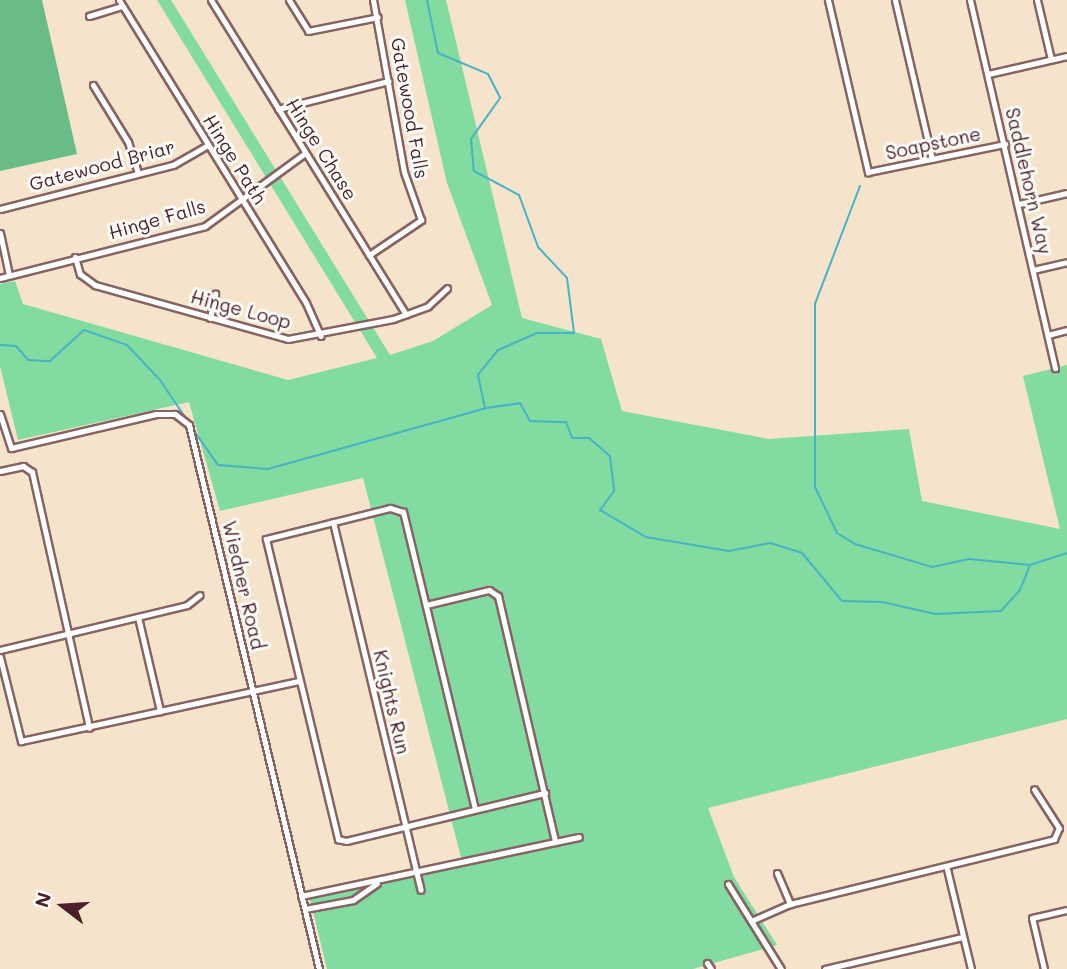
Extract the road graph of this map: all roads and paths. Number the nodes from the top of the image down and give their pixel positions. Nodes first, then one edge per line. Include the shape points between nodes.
1 (211, 0) edge
2 (289, 0) edge
3 (373, 0) edge
4 (829, 0) edge
5 (895, 0) edge
6 (970, 0) edge
7 (1037, 0) edge
8 (120, 3) edge
9 (89, 16) dead end
10 (378, 17) junction
11 (1067, 56) edge
12 (1051, 59) junction
13 (988, 74) junction
14 (389, 81) junction
15 (93, 85) dead end
16 (278, 108) junction
17 (1005, 144) junction
18 (208, 145) junction
19 (305, 153) junction
20 (932, 159) junction
21 (138, 173) junction
22 (1067, 193) edge
23 (243, 201) junction
24 (1019, 204) junction
25 (0, 209) edge
26 (0, 233) edge
27 (369, 255) junction
28 (75, 257) junction
29 (1067, 262) edge
30 (1033, 270) junction
31 (9, 275) junction
32 (0, 278) edge
33 (447, 288) dead end
34 (215, 294) dead end
35 (406, 315) junction
36 (210, 318) junction
37 (1067, 330) edge
38 (1048, 335) junction
39 (321, 336) junction
40 (1055, 368) dead end
41 (0, 414) edge
42 (0, 471) edge
43 (333, 522) junction
44 (200, 595) dead end
45 (426, 605) junction
46 (138, 617) junction
47 (69, 634) junction
48 (0, 650) edge
49 (0, 657) edge
50 (298, 681) junction
51 (252, 690) junction
52 (160, 711) junction
53 (89, 728) junction
54 (1034, 789) dead end
55 (545, 793) junction
56 (475, 809) junction
57 (406, 826) junction
58 (579, 837) dead end
59 (555, 841) junction
60 (947, 869) junction
61 (777, 873) dead end
62 (417, 874) junction
63 (377, 883) junction
64 (729, 884) dead end
65 (421, 890) dead end
66 (301, 896) junction
67 (790, 904) junction
68 (304, 909) junction
69 (1067, 910) edge
70 (751, 921) junction
71 (962, 937) junction
72 (319, 969) edge
73 (781, 969) edge
74 (825, 969) edge
75 (971, 969) edge
76 (1044, 969) edge

1 - 16 street, Hinge Chase
2 - 10 street via 308,31
3 - 10 street, Gatewood Falls
4 - 20 street, Soapstone via 868,172
5 - 20 street
6 - 13 street, Saddlehorn Way
7 - 12 street
8 - 9 street
8 - 18 street, Hinge Path
10 - 14 street, Gatewood Falls
11 - 12 street
12 - 13 street
13 - 17 street, Saddlehorn Way
14 - 16 street
14 - 27 street, Gatewood Falls via 404,172 421,220
15 - 21 street via 128,142
16 - 19 street, Hinge Chase
17 - 20 street, Soapstone
17 - 24 street, Saddlehorn Way
18 - 21 street, Gatewood Briar via 173,165
18 - 23 street, Hinge Path
19 - 23 street, Hinge Falls
19 - 27 street, Hinge Chase
21 - 25 street, Gatewood Briar
22 - 24 street
23 - 28 street, Hinge Falls via 205,226
23 - 39 street, Hinge Path
24 - 30 street, Saddlehorn Way
26 - 31 street
27 - 35 street, Hinge Chase
28 - 31 street, Hinge Falls
28 - 36 street, Hinge Loop via 80,274 95,285
29 - 30 street
30 - 38 street, Saddlehorn Way
31 - 32 street, Hinge Falls
33 - 35 street, Hinge Loop via 428,306
34 - 36 street
35 - 39 street, Hinge Loop
36 - 39 street, Hinge Loop via 288,340
37 - 38 street
38 - 40 street, Saddlehorn Way
41 - 51 street, Wiedner Road via 6,442 16,448 156,414 185,419 194,436
42 - 47 street via 23,466 32,471
43 - 45 street via 390,508 404,512
43 - 50 street via 266,539
43 - 57 street, Knights Run
44 - 46 street via 187,606
45 - 55 street via 489,590 498,596
45 - 56 street
46 - 47 street
46 - 52 street
47 - 48 street
47 - 53 street
49 - 53 street via 21,741
50 - 51 street
50 - 57 street via 335,835 346,841
51 - 52 street
51 - 66 street, Wiedner Road
52 - 53 street
54 - 60 street via 1060,834
55 - 56 street
55 - 59 street
56 - 57 street
57 - 62 street, Knights Run
58 - 59 street
59 - 62 street
60 - 67 street
60 - 71 street
61 - 67 street
62 - 63 street
62 - 65 street, Knights Run
63 - 66 street via 360,882
63 - 68 street via 348,902
64 - 70 street
66 - 68 street, Wiedner Road
67 - 70 street
68 - 72 street, Wiedner Road
69 - 76 street via 1032,918
70 - 73 street
71 - 74 street
71 - 75 street

